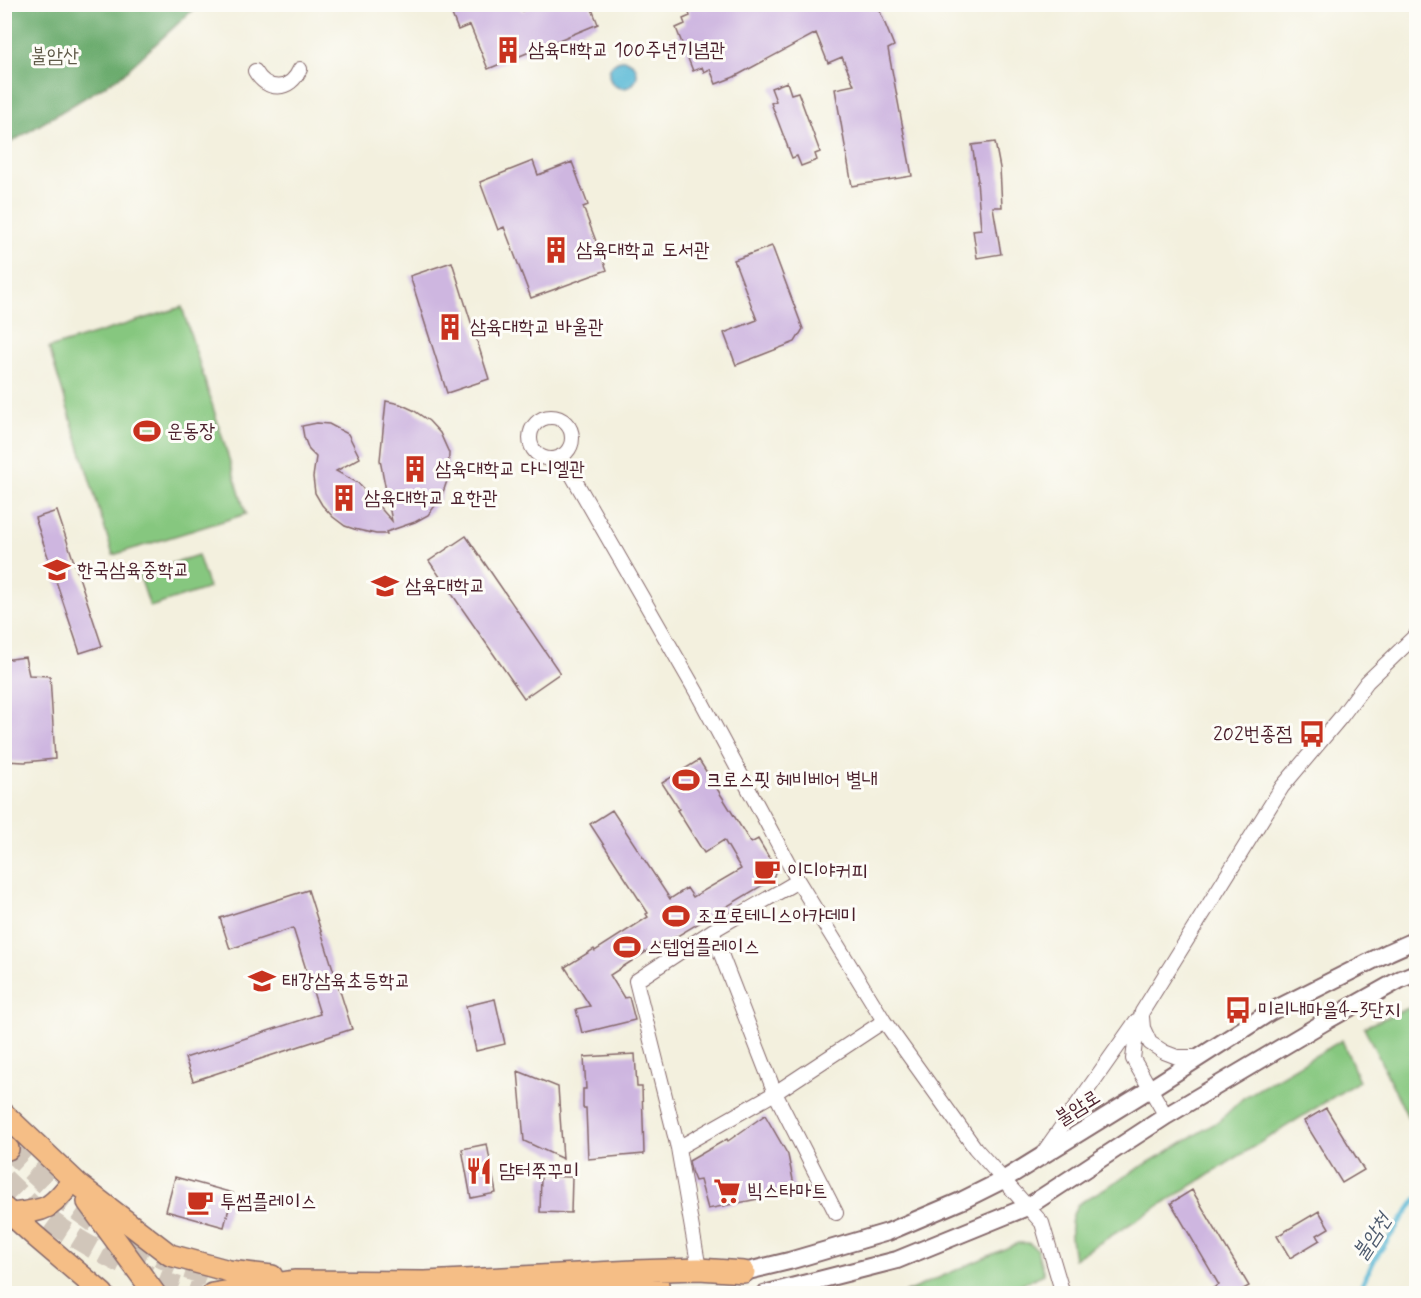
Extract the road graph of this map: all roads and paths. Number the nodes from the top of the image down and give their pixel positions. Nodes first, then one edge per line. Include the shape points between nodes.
1 (300, 69) dead end
2 (255, 71) dead end
3 (561, 456) dead end
4 (1416, 635) edge
5 (798, 881) junction
6 (712, 931) junction
7 (1416, 940) edge
8 (1416, 973) edge
9 (1142, 1012) junction
10 (884, 1021) junction
11 (1199, 1057) junction
12 (1150, 1089) junction
13 (776, 1093) junction
14 (4, 1114) edge
15 (1166, 1116) junction
16 (678, 1148) junction
17 (1041, 1156) junction
18 (68, 1178) junction
19 (1003, 1180) junction
20 (1027, 1207) junction
21 (8, 1211) edge
22 (836, 1213) dead end
23 (699, 1269) junction
24 (744, 1272) junction
25 (314, 1281) junction
26 (103, 1293) edge
27 (155, 1293) edge
28 (212, 1293) edge
29 (273, 1293) edge
30 (521, 1293) edge
31 (764, 1293) edge
32 (1063, 1293) edge

1 - 2 street via 292,81 278,87 264,83
3 - 5 street via 697,693
4 - 9 street via 1367,682 1282,787
5 - 6 street
5 - 10 street
6 - 13 street
6 - 16 street via 636,981
7 - 11 street, 불암로 via 1270,1012
8 - 15 street via 1326,1021
9 - 11 street via 1143,1028 1150,1043 1177,1057
9 - 12 street via 1133,1059
9 - 17 street
10 - 13 street
10 - 19 street via 975,1148
11 - 12 street, 불암로
12 - 15 street
12 - 17 street, 불암로
13 - 16 street
13 - 22 street
14 - 18 main road
15 - 20 street
16 - 23 street
17 - 19 street, 불암로
18 - 21 main road via 57,1201 43,1210
18 - 25 main road via 170,1255 229,1271
18 - 27 main road
19 - 20 street
19 - 24 street, 불암로 via 888,1232
20 - 31 street via 897,1260
20 - 32 street via 1042,1223
21 - 26 main road
23 - 24 main road
23 - 25 main road via 425,1282
24 - 30 main road via 685,1282
25 - 28 main road
25 - 29 main road via 291,1283

